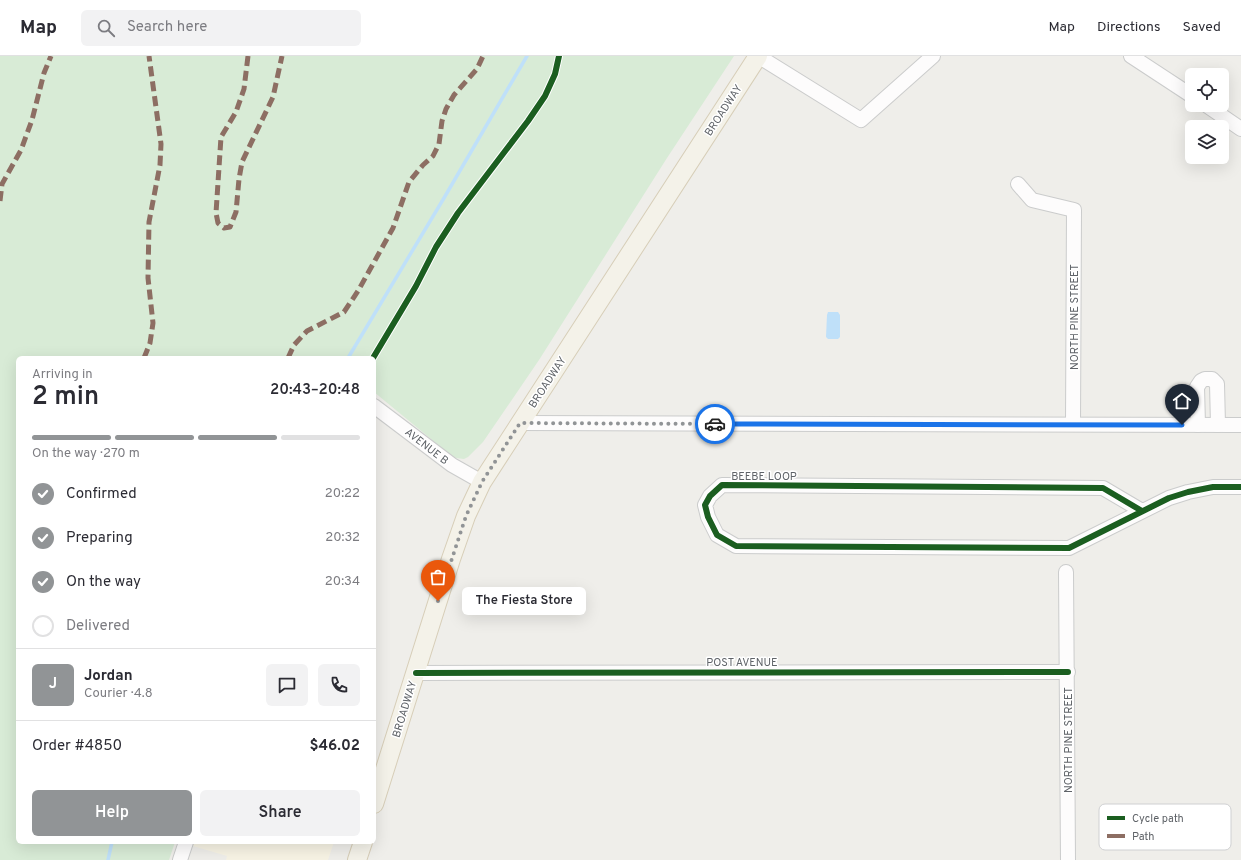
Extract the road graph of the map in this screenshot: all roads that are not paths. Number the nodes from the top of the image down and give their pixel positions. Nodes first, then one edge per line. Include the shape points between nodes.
1 (758, 56) edge
2 (932, 56) edge
3 (1131, 56) edge
4 (1185, 91) edge
5 (1216, 112) edge
6 (1241, 129) edge
7 (1018, 184) dead end
8 (376, 407) edge
9 (520, 423) junction
10 (1073, 424) junction
11 (1198, 425) junction
12 (1218, 425) junction
13 (1241, 425) edge
14 (482, 482) junction
15 (1241, 487) edge
16 (1142, 512) junction
17 (1066, 572) dead end
18 (1068, 672) junction
19 (416, 673) junction
20 (376, 798) edge
21 (185, 844) edge
22 (362, 844) edge
23 (180, 860) edge
24 (357, 860) edge
25 (1068, 860) edge

1 - 2 street via 861,120
1 - 9 main road, BROADWAY
3 - 4 street
5 - 6 street
7 - 10 street, NORTH PINE STREET via 1032,200 1074,210
8 - 14 street, AVENUE B via 452,465
9 - 10 street
9 - 14 main road, BROADWAY
10 - 11 street
11 - 12 street
11 - 12 street via 1197,387 1201,381 1208,379 1217,384
12 - 13 street
14 - 19 main road, BROADWAY via 466,516
15 - 16 street via 1213,487 1188,492 1169,498
16 - 16 street, BEEBE LOOP via 1102,488 722,485 710,496 705,505 717,535 736,546 1069,548
17 - 18 street, NORTH PINE STREET
18 - 19 street, POST AVENUE
18 - 25 street, NORTH PINE STREET
19 - 20 main road, BROADWAY
21 - 23 street
22 - 24 main road

